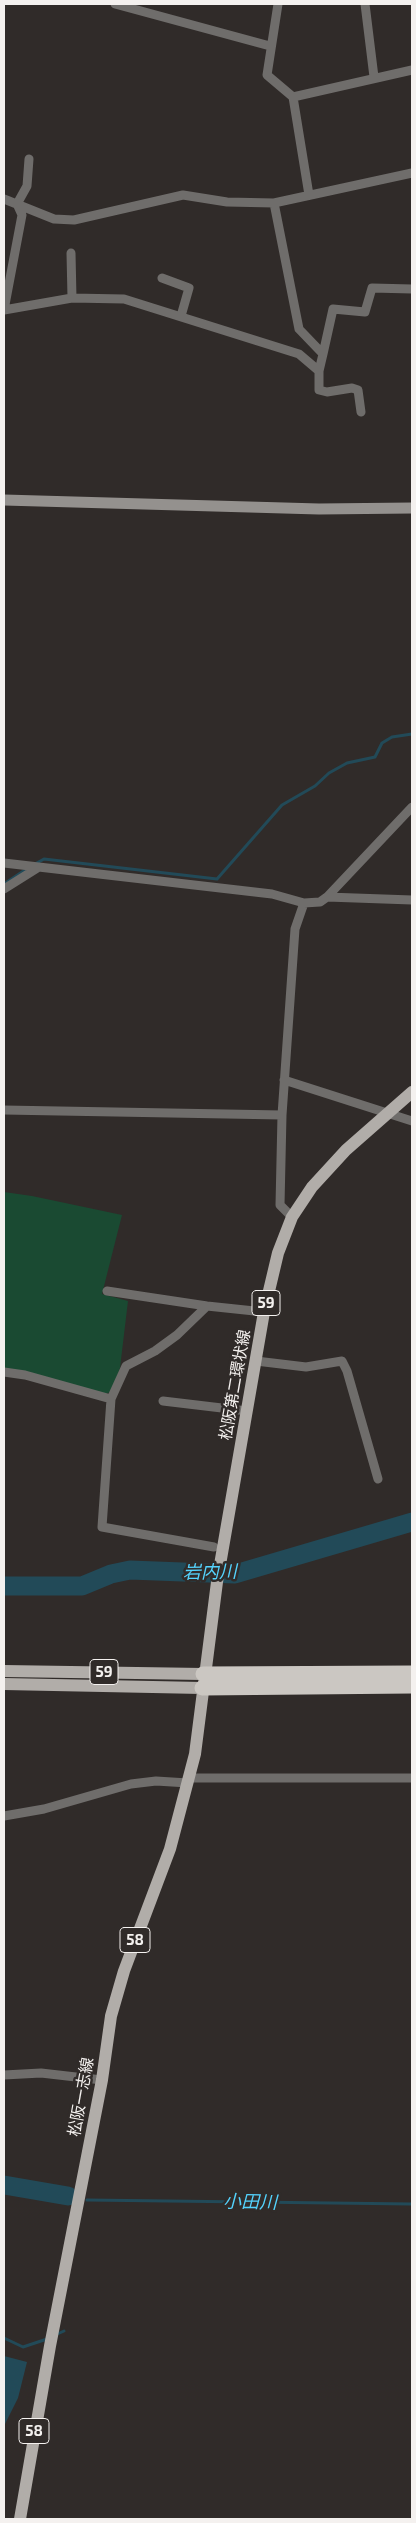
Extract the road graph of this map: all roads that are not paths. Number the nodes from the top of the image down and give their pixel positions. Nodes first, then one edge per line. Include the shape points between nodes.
1 (115, 4) edge
2 (278, 4) edge
3 (365, 4) edge
4 (270, 46) junction
5 (412, 70) edge
6 (374, 77) junction
7 (293, 97) junction
8 (29, 159) dead end
9 (412, 174) edge
10 (310, 195) junction
11 (4, 199) edge
12 (274, 203) junction
13 (17, 204) junction
14 (71, 253) dead end
15 (162, 278) dead end
16 (412, 288) edge
17 (72, 298) junction
18 (4, 310) edge
19 (181, 316) junction
20 (323, 354) junction
21 (319, 371) junction
22 (361, 412) dead end
23 (4, 500) edge
24 (412, 508) edge
25 (412, 807) edge
26 (4, 863) edge
27 (34, 866) junction
28 (4, 889) edge
29 (327, 897) junction
30 (412, 900) edge
31 (304, 903) junction
32 (284, 1080) junction
33 (412, 1092) edge
34 (4, 1110) edge
35 (388, 1113) junction
36 (282, 1115) junction
37 (412, 1121) edge
38 (292, 1217) junction
39 (107, 1291) dead end
40 (207, 1306) junction
41 (264, 1312) junction
42 (256, 1361) junction
43 (4, 1372) edge
44 (111, 1399) junction
45 (163, 1401) dead end
46 (247, 1411) junction
47 (378, 1479) dead end
48 (214, 1547) dead end
49 (4, 1671) edge
50 (412, 1673) edge
51 (203, 1681) junction
52 (4, 1684) edge
53 (412, 1686) edge
54 (412, 1778) edge
55 (189, 1780) junction
56 (4, 1816) edge
57 (4, 2075) edge
58 (102, 2080) junction
59 (20, 2519) edge

1 - 4 street
2 - 4 street
3 - 6 street
4 - 7 street via 267,75
5 - 6 street
6 - 7 street
7 - 10 street
8 - 13 street via 27,186
9 - 10 street
10 - 12 street
11 - 13 street
12 - 13 street via 226,202 183,195 74,220 54,219
12 - 20 street via 299,329
13 - 18 street via 22,215
14 - 17 street
15 - 19 street via 189,288
16 - 20 street via 372,288 366,312 332,309
17 - 18 street
17 - 19 street via 124,299
19 - 21 street via 299,354
20 - 21 street
21 - 22 street via 319,390 358,390
23 - 24 street via 319,509
25 - 29 street
26 - 27 street
27 - 28 street
27 - 31 street via 272,894
29 - 30 street
29 - 31 street via 320,902
31 - 32 street via 296,929
32 - 35 street
32 - 36 street
33 - 35 main road, 松阪第二環状線 / 59
34 - 36 street
35 - 37 street
35 - 38 main road, 松阪第二環状線 / 59 via 332,1164
36 - 38 street via 280,1205
38 - 41 main road, 松阪第二環状線 / 59 via 281,1245
39 - 40 street
40 - 41 street
40 - 44 street via 177,1335 126,1366
41 - 42 main road, 松阪第二環状線 / 59
42 - 46 main road, 松阪第二環状線 / 59
42 - 47 street via 306,1367 342,1361
43 - 44 street
44 - 48 street via 102,1527
45 - 46 street
46 - 51 main road, 松阪第二環状線 / 59 via 216,1582
49 - 51 main road, 59
50 - 51 highway
51 - 52 main road, 59
51 - 53 highway
51 - 55 main road, 松阪一志線 / 58
54 - 55 street
55 - 56 street via 132,1784 44,1809
55 - 58 main road, 松阪一志線 / 58 via 170,1849 124,1971 111,2016
57 - 58 street via 40,2073
58 - 59 main road, 松阪一志線 / 58

